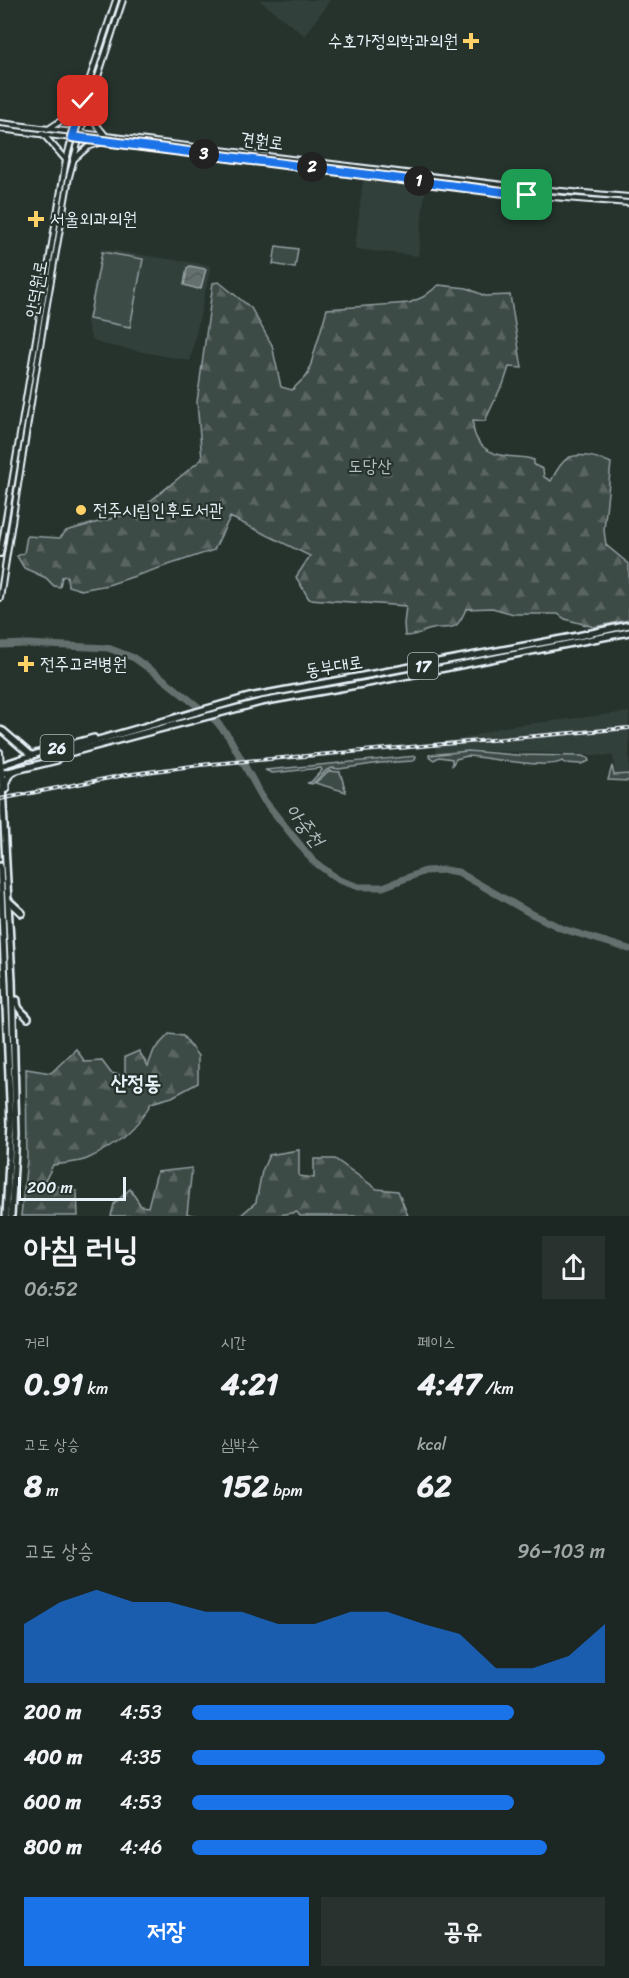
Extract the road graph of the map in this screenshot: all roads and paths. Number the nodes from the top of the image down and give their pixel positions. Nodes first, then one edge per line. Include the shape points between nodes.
1 (116, 0) edge
2 (123, 0) edge
3 (80, 108) junction
4 (87, 110) junction
5 (0, 123) edge
6 (0, 129) edge
7 (47, 130) junction
8 (43, 134) junction
9 (72, 135) junction
10 (79, 136) junction
11 (109, 137) junction
12 (99, 141) junction
13 (66, 160) junction
14 (72, 161) junction
15 (629, 197) edge
16 (629, 202) edge
17 (0, 554) edge
18 (1, 590) edge
19 (0, 597) edge
20 (629, 625) edge
21 (629, 632) edge
22 (0, 730) edge
23 (116, 735) junction
24 (120, 740) joint
25 (0, 752) edge
26 (42, 752) junction
27 (32, 756) junction
28 (48, 759) junction
29 (0, 766) edge
30 (15, 770) junction
31 (1, 774) edge
32 (2, 790) junction
33 (0, 866) edge
34 (9, 901) junction
35 (22, 913) dead end
36 (13, 1000) junction
37 (28, 1018) dead end
38 (0, 1028) edge
39 (6, 1034) junction
40 (6, 1216) edge
41 (11, 1216) edge

1 - 3 street, 안덕원로
2 - 4 street, 안덕원로
3 - 7 street
3 - 9 street, 안덕원로
4 - 10 street, 안덕원로
4 - 11 street via 101,132
5 - 7 street, 견훤로
6 - 8 street, 견훤로
7 - 9 street, 견훤로
8 - 9 street, 견훤로
8 - 13 street
9 - 10 street, 견훤로
9 - 13 street, 안덕원로
10 - 11 street, 견훤로
10 - 12 street, 견훤로
10 - 14 street, 안덕원로
11 - 15 street, 견훤로
12 - 14 street
12 - 16 street, 견훤로 via 527,195
13 - 17 street, 안덕원로
14 - 18 street, 안덕원로
18 - 19 street, 안덕원로
20 - 23 main road, 동부대로 / 17 via 283,690
21 - 24 main road, 동부대로 / 17 via 261,702
22 - 27 main road
23 - 26 main road, 26
23 - 28 main road, 동부대로 / 17
24 - 28 main road, 26
25 - 29 street
26 - 27 main road, 26
26 - 28 main road via 40,758
27 - 29 main road, 26
28 - 30 main road, 26
29 - 31 main road
30 - 31 main road
30 - 32 main road
31 - 32 main road
32 - 34 main road
33 - 39 main road
34 - 35 main road
34 - 36 main road
36 - 37 main road via 17,1000 21,1013
36 - 41 main road via 16,1135
38 - 39 main road
39 - 40 main road via 11,1124

